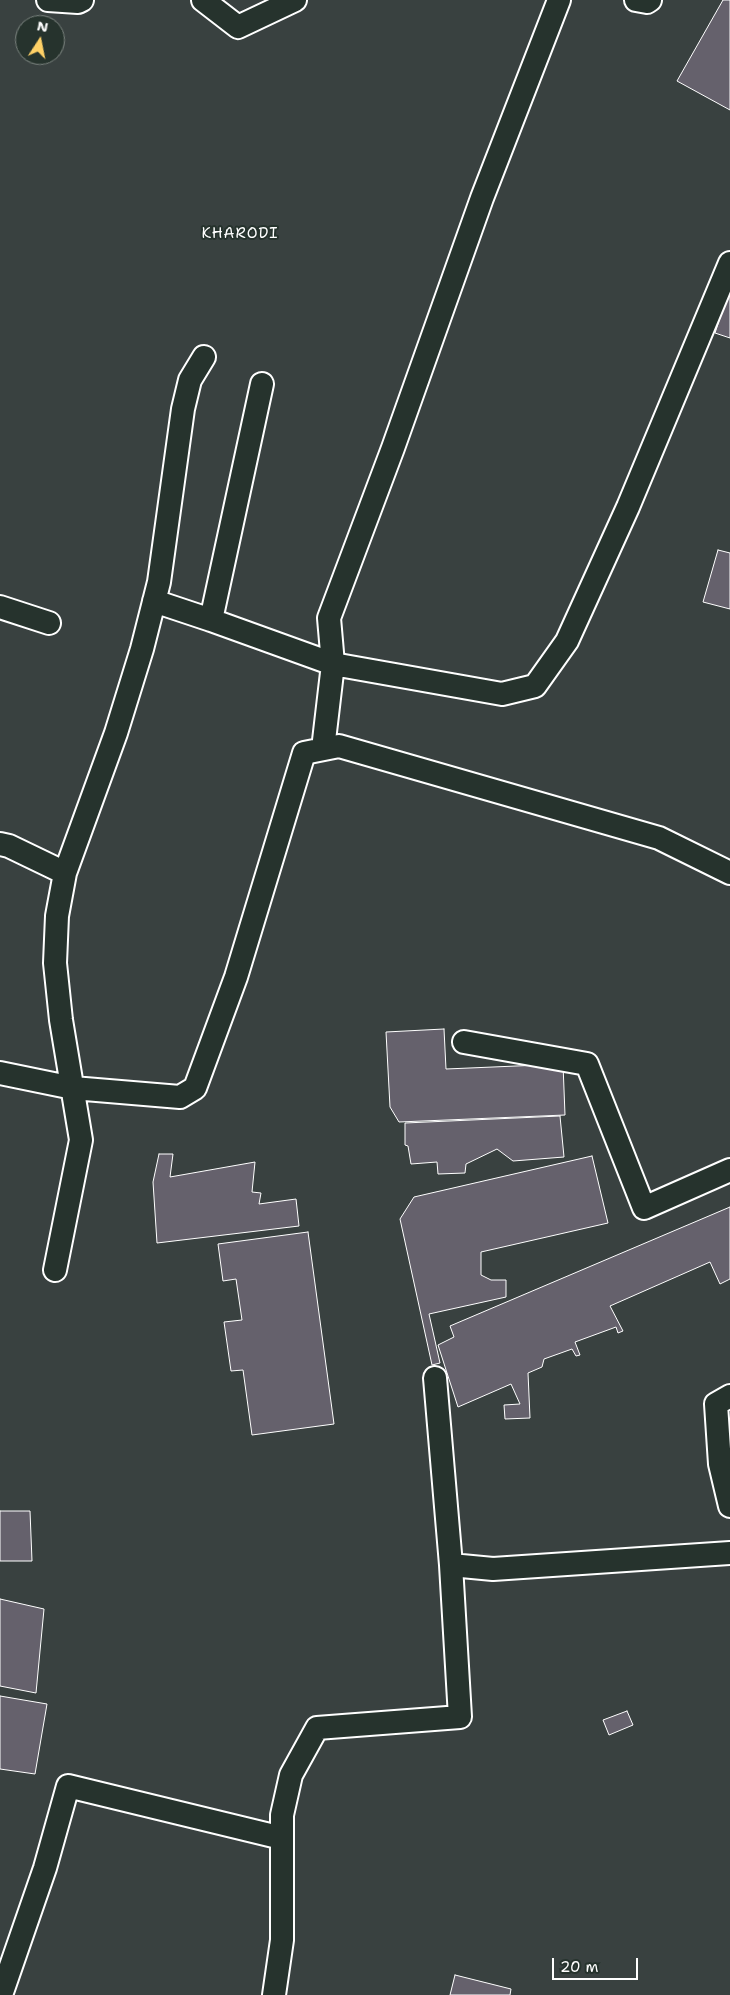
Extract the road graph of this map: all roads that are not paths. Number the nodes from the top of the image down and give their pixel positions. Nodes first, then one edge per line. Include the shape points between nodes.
1 (48, 0) edge
2 (82, 0) edge
3 (203, 0) edge
4 (295, 0) edge
5 (559, 0) edge
6 (636, 0) edge
7 (650, 0) edge
8 (730, 263) edge
9 (204, 357) dead end
10 (262, 384) dead end
11 (154, 601) junction
12 (0, 608) edge
13 (211, 620) junction
14 (49, 622) dead end
15 (333, 664) junction
16 (323, 749) junction
17 (0, 844) edge
18 (65, 873) junction
19 (730, 873) edge
20 (464, 1042) dead end
21 (0, 1073) edge
22 (73, 1088) junction
23 (730, 1170) edge
24 (55, 1270) dead end
25 (435, 1378) dead end
26 (730, 1396) edge
27 (730, 1506) edge
28 (730, 1553) edge
29 (450, 1565) junction
30 (282, 1838) junction
31 (1, 1995) edge
32 (274, 1995) edge

1 - 2 street
3 - 4 street via 238,27
5 - 15 street via 482,198 329,618
6 - 7 street
8 - 15 street via 628,507 567,641 535,686 502,694
9 - 11 street via 190,380 183,409 160,582
10 - 13 street
11 - 13 street
11 - 18 street via 116,733
12 - 14 street
13 - 15 street
15 - 16 street
16 - 19 street via 339,746 659,838
16 - 22 street via 304,753 236,977 195,1088 180,1097
17 - 18 street
18 - 22 street via 57,916 55,963
20 - 23 street via 587,1064 644,1208
21 - 22 street
22 - 24 street via 81,1140
25 - 29 street
26 - 27 street via 716,1404 720,1464
28 - 29 street via 493,1569
29 - 30 street via 460,1717 317,1728 291,1775 282,1815
30 - 31 street via 68,1786 46,1868
30 - 32 street via 282,1940

